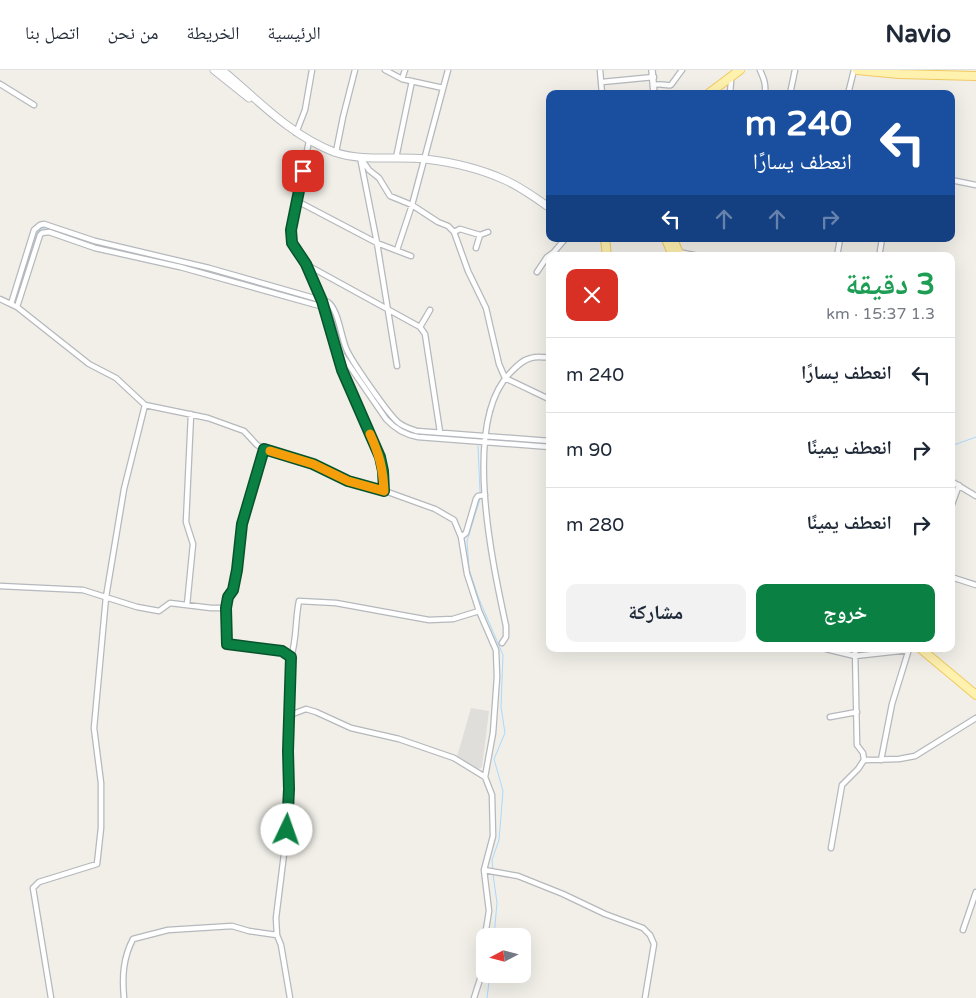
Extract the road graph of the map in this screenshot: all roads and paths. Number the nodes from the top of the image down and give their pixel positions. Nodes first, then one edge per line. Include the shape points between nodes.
1 (214, 70) edge
2 (222, 70) edge
3 (312, 70) edge
4 (355, 70) edge
5 (385, 70) edge
6 (405, 70) edge
7 (448, 70) edge
8 (600, 70) edge
9 (682, 70) edge
10 (760, 70) edge
11 (795, 70) edge
12 (856, 70) edge
13 (734, 72) edge
14 (653, 73) edge
15 (976, 76) edge
16 (402, 79) junction
17 (412, 81) junction
18 (602, 82) junction
19 (0, 84) edge
20 (654, 85) junction
21 (443, 88) junction
22 (602, 90) edge
23 (654, 90) edge
24 (713, 90) edge
25 (731, 90) edge
26 (765, 90) edge
27 (791, 90) edge
28 (849, 90) edge
29 (34, 105) dead end
30 (266, 109) junction
31 (296, 133) junction
32 (309, 141) junction
33 (336, 152) junction
34 (360, 157) junction
35 (396, 158) junction
36 (425, 159) junction
37 (955, 181) edge
38 (976, 185) edge
39 (297, 201) junction
40 (412, 205) junction
41 (546, 205) edge
42 (454, 232) junction
43 (488, 232) dead end
44 (480, 235) junction
45 (562, 242) edge
46 (882, 242) edge
47 (377, 243) junction
48 (476, 248) dead end
49 (397, 250) junction
50 (880, 251) dead end
51 (554, 252) edge
52 (411, 256) dead end
53 (546, 259) edge
54 (181, 264) junction
55 (306, 264) junction
56 (538, 272) dead end
57 (0, 299) edge
58 (322, 301) junction
59 (11, 304) junction
60 (17, 307) junction
61 (324, 307) junction
62 (388, 308) junction
63 (430, 310) dead end
64 (420, 327) junction
65 (546, 357) edge
66 (397, 366) dead end
67 (505, 378) junction
68 (546, 398) edge
69 (145, 406) junction
70 (191, 414) junction
71 (440, 432) junction
72 (486, 438) junction
73 (546, 441) edge
74 (546, 446) edge
75 (264, 449) junction
76 (955, 483) edge
77 (959, 485) junction
78 (384, 491) junction
79 (485, 495) junction
80 (955, 496) edge
81 (976, 496) edge
82 (461, 537) junction
83 (955, 578) edge
84 (976, 585) edge
85 (0, 586) edge
86 (106, 597) junction
87 (187, 605) junction
88 (226, 608) junction
89 (479, 611) junction
90 (502, 643) dead end
91 (838, 652) edge
92 (855, 652) edge
93 (891, 652) edge
94 (908, 652) edge
95 (925, 652) edge
96 (855, 656) junction
97 (291, 657) junction
98 (975, 692) edge
99 (857, 712) junction
100 (290, 715) junction
101 (830, 717) dead end
102 (976, 718) edge
103 (864, 760) junction
104 (881, 760) junction
105 (485, 777) junction
106 (831, 848) dead end
107 (484, 870) junction
108 (976, 892) edge
109 (486, 928) edge
110 (963, 930) dead end
111 (277, 935) junction
112 (479, 983) edge
113 (51, 998) edge
114 (124, 998) edge
115 (290, 998) edge
116 (474, 998) edge
117 (646, 998) edge

1 - 30 main road via 255,104
2 - 30 main road
3 - 31 street via 305,110
4 - 33 street
5 - 16 street
6 - 16 street
7 - 21 street
8 - 18 street
9 - 20 street via 671,85
10 - 26 street
11 - 27 street
12 - 15 main road
12 - 28 street
13 - 24 main road
13 - 25 street
14 - 18 street
14 - 20 street
16 - 17 street
17 - 21 street
17 - 35 street
18 - 22 street
19 - 29 street
20 - 23 street
21 - 36 street
30 - 31 main road
31 - 32 main road
32 - 33 main road
32 - 39 street
33 - 34 main road
34 - 35 main road
34 - 40 street via 380,178 390,196
34 - 47 street
35 - 36 main road
36 - 40 street
36 - 41 main road via 466,167 506,180
37 - 38 street
39 - 47 street
39 - 55 street via 291,230 292,243
40 - 42 street
40 - 49 street
42 - 44 street via 460,229
42 - 67 street via 486,308
43 - 44 street
44 - 48 street
45 - 51 street
46 - 50 street
47 - 49 street
47 - 62 street
49 - 52 street
53 - 56 street
54 - 58 street
54 - 59 street via 44,224 34,230
54 - 60 street via 95,248 46,232 40,235
54 - 61 street
55 - 58 street
55 - 62 street
57 - 59 street
58 - 61 street
58 - 71 street via 332,305 348,352 393,418 417,431
59 - 60 street
60 - 69 street via 89,364 116,378
61 - 72 street via 329,311 342,355 390,424 405,434 418,437
61 - 78 street via 342,370 380,457
62 - 64 street
62 - 66 street
63 - 64 street
64 - 71 street via 425,334
65 - 67 street via 522,362
67 - 68 street
67 - 72 street via 489,410
69 - 70 street
69 - 86 street via 124,489
70 - 75 street via 244,431
70 - 87 street via 186,522 193,544
71 - 72 street
72 - 73 street
72 - 74 street
72 - 79 street
75 - 78 street
75 - 88 street via 242,524 237,570
76 - 77 street
77 - 80 street
77 - 81 street
78 - 82 street via 435,509 454,520
79 - 82 street via 476,498 466,533
79 - 90 street via 488,541 506,626 506,637
82 - 89 street via 466,574
83 - 84 street
85 - 86 street via 83,590
86 - 87 street via 159,611 170,603
86 - 113 street via 94,728 101,783 101,828 96,864 39,882 33,888
87 - 88 street
88 - 97 street via 227,644 282,651
89 - 97 street via 453,619 429,620 336,603 299,601
89 - 105 street via 496,650 497,677 493,734
91 - 96 street
92 - 96 street
93 - 96 street
94 - 104 street via 892,704
95 - 98 main road
96 - 99 street
97 - 100 street
99 - 101 street
99 - 103 street via 857,745 864,753
100 - 105 street via 306,709 316,712 352,728 399,739 454,758
100 - 111 street via 287,822
102 - 104 street via 915,756
103 - 104 street
103 - 106 street via 842,785
105 - 107 street via 492,796 493,836
107 - 109 street via 489,910
107 - 117 street via 518,876 643,928 654,944
108 - 110 street
111 - 114 street via 232,926 168,930 133,939 122,978
111 - 115 street
112 - 116 street

